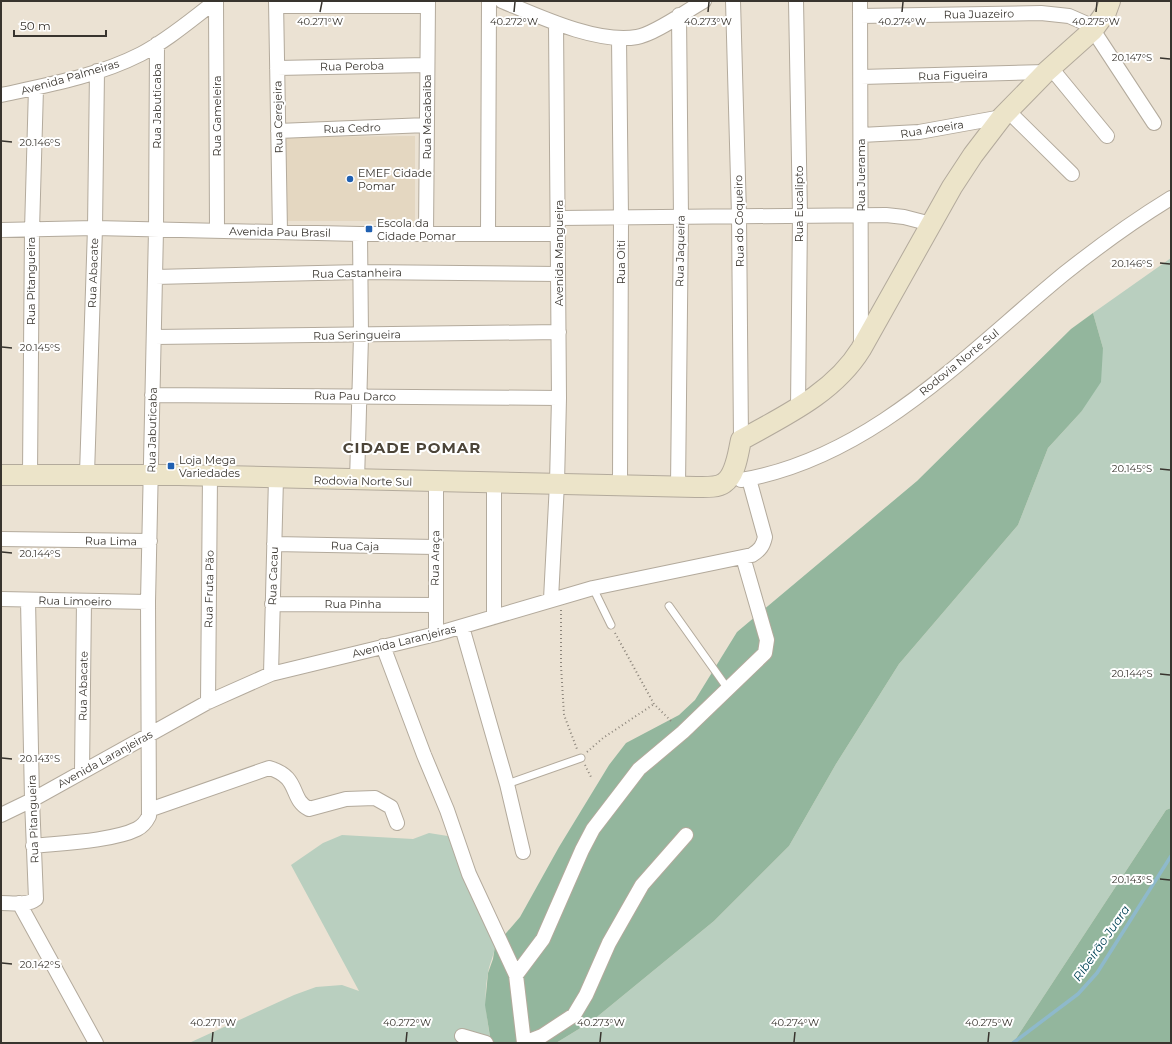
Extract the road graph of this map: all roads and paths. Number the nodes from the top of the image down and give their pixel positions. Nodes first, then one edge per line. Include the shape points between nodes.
1 (216, 1) edge
2 (489, 1) edge
3 (502, 1) edge
4 (704, 1) edge
5 (733, 1) edge
6 (796, 1) edge
7 (860, 1) edge
8 (1110, 1) edge
9 (276, 3) edge
10 (427, 4) edge
11 (679, 15) junction
12 (860, 16) junction
13 (556, 24) junction
14 (1094, 30) junction
15 (619, 38) junction
16 (157, 44) junction
17 (427, 65) junction
18 (277, 68) junction
19 (1048, 70) junction
20 (97, 72) junction
21 (861, 78) junction
22 (36, 88) junction
23 (1, 95) edge
24 (1005, 114) junction
25 (1154, 123) dead end
26 (427, 125) junction
27 (278, 131) junction
28 (861, 135) junction
29 (1107, 136) dead end
30 (1072, 174) dead end
31 (1171, 198) edge
32 (861, 214) junction
33 (800, 215) junction
34 (739, 216) junction
35 (558, 218) junction
36 (621, 218) junction
37 (681, 218) junction
38 (931, 224) junction
39 (95, 228) junction
40 (1, 230) edge
41 (32, 230) junction
42 (156, 230) junction
43 (217, 230) junction
44 (280, 232) junction
45 (426, 233) junction
46 (488, 233) junction
47 (360, 234) junction
48 (558, 234) junction
49 (361, 272) junction
50 (558, 274) junction
51 (155, 277) junction
52 (559, 332) junction
53 (360, 336) junction
54 (154, 337) junction
55 (861, 349) junction
56 (152, 395) junction
57 (359, 396) junction
58 (559, 398) junction
59 (798, 408) junction
60 (741, 440) junction
61 (87, 474) junction
62 (1, 475) edge
63 (30, 475) junction
64 (151, 475) junction
65 (210, 476) junction
66 (276, 478) junction
67 (749, 479) junction
68 (357, 481) junction
69 (436, 482) junction
70 (558, 483) junction
71 (724, 483) junction
72 (494, 484) junction
73 (620, 485) junction
74 (678, 487) junction
75 (1, 539) edge
76 (150, 541) junction
77 (274, 544) junction
78 (436, 547) junction
79 (743, 557) junction
80 (593, 588) junction
81 (1, 599) edge
82 (551, 599) junction
83 (28, 600) junction
84 (84, 601) junction
85 (148, 602) junction
86 (272, 604) junction
87 (435, 605) junction
88 (670, 606) dead end
89 (494, 617) junction
90 (611, 626) joint
91 (462, 627) junction
92 (436, 634) junction
93 (383, 646) junction
94 (271, 674) junction
95 (728, 689) junction
96 (208, 702) junction
97 (654, 704) junction
98 (683, 732) junction
99 (148, 735) junction
100 (582, 758) junction
101 (82, 772) junction
102 (592, 779) dead end
103 (507, 784) junction
104 (32, 800) junction
105 (149, 813) junction
106 (1, 815) edge
107 (397, 823) dead end
108 (686, 835) dead end
109 (33, 846) junction
110 (523, 852) dead end
111 (1, 903) edge
112 (19, 903) junction
113 (516, 975) junction
114 (462, 1036) dead end
115 (96, 1043) edge
116 (486, 1043) edge
117 (524, 1043) edge

1 - 16 street, Avenida Palmeiras
1 - 43 street, Rua Gameleira
2 - 46 street
3 - 13 street
4 - 11 street
5 - 34 street, Rua do Coqueiro
6 - 33 street, Rua Eucalipto
7 - 12 street, Rua Juerama
8 - 14 street
9 - 10 street
9 - 18 street, Rua Cerejeira
10 - 17 street, Rua Macabaiba
11 - 15 street via 649,33
11 - 37 street, Rua Jaqueira
12 - 14 street, Rua Juazeiro via 1041,13 1069,16
12 - 21 street, Rua Juerama
13 - 15 street
13 - 35 street, Avenida Mangueira
14 - 19 street
14 - 25 street
15 - 36 street, Rua Oiti
16 - 20 street, Avenida Palmeiras via 120,64
16 - 42 street, Rua Jabuticaba
17 - 18 street, Rua Peroba
17 - 26 street, Rua Macabaiba
18 - 27 street, Rua Cerejeira
19 - 21 street, Rua Figueira
19 - 24 street
19 - 29 street
20 - 22 street, Avenida Palmeiras
20 - 39 street, Rua Abacate
21 - 28 street, Rua Juerama
22 - 23 street, Avenida Palmeiras
22 - 41 street, Rua Pitangueira
24 - 28 street, Rua Aroeira via 919,132
24 - 30 street
24 - 38 street via 952,187
26 - 27 street, Rua Cedro
26 - 45 street, Rua Macabaiba
27 - 44 street, Rua Cerejeira
28 - 32 street, Rua Juerama
31 - 67 street, Rodovia Norte Sul via 1147,212 1066,273 986,341 889,417 838,448
32 - 33 street
32 - 38 street via 896,216
32 - 55 street, Rua Juerama
33 - 34 street
33 - 59 street, Rua Eucalipto
34 - 37 street
34 - 60 street, Rua do Coqueiro
35 - 36 street
35 - 48 street, Avenida Mangueira
36 - 37 street
36 - 73 street, Rua Oiti
37 - 74 street, Rua Jaqueira
38 - 55 street
39 - 41 street, Avenida Pau Brasil
39 - 42 street, Avenida Pau Brasil
39 - 61 street, Rua Abacate
40 - 41 street, Avenida Pau Brasil
41 - 63 street, Rua Pitangueira
42 - 43 street, Avenida Pau Brasil
42 - 51 street, Rua Jabuticaba
43 - 44 street, Avenida Pau Brasil
44 - 47 street, Avenida Pau Brasil
45 - 46 street, Avenida Pau Brasil
45 - 47 street, Avenida Pau Brasil
46 - 48 street, Avenida Pau Brasil
47 - 49 street
48 - 50 street, Avenida Mangueira
49 - 50 street, Rua Castanheira
49 - 51 street, Rua Castanheira
49 - 53 street
50 - 52 street, Avenida Mangueira
51 - 54 street, Rua Jabuticaba
52 - 53 street, Rua Seringueira
52 - 58 street, Avenida Mangueira
53 - 54 street, Rua Seringueira
53 - 57 street
54 - 56 street, Rua Jabuticaba
55 - 59 street via 854,362 840,377
56 - 57 street, Rua Pau Darco
56 - 64 street, Rua Jabuticaba
57 - 58 street, Rua Pau Darco
57 - 68 street
58 - 70 street, Avenida Mangueira
59 - 60 street
60 - 71 street via 732,472
61 - 63 street, Rodovia Norte Sul
61 - 64 street, Rodovia Norte Sul
62 - 63 street, Rodovia Norte Sul
64 - 65 street, Rodovia Norte Sul
64 - 76 street, Rua Jabuticaba
65 - 66 street, Rodovia Norte Sul
65 - 96 street, Rua Fruta Pão
66 - 68 street, Rodovia Norte Sul
66 - 77 street, Rua Cacau
67 - 71 street, Rodovia Norte Sul
67 - 79 street, Avenida Laranjeiras via 765,537 758,551
68 - 69 street, Rodovia Norte Sul
69 - 72 street, Rodovia Norte Sul
69 - 78 street, Rua Araça
70 - 72 street, Rodovia Norte Sul
70 - 73 street, Rodovia Norte Sul
70 - 82 street, Avenida Mangueira
71 - 74 street, Rodovia Norte Sul via 714,486
72 - 89 street
73 - 74 street, Rodovia Norte Sul
75 - 76 street, Rua Lima
76 - 85 street, Rua Jabuticaba
77 - 78 street, Rua Caja
77 - 86 street, Rua Cacau
78 - 87 street, Rua Araça
79 - 80 street, Avenida Laranjeiras
79 - 95 street via 768,645 763,656
80 - 82 street, Avenida Laranjeiras
80 - 90 lane
81 - 83 street, Rua Limoeiro
82 - 89 street, Avenida Laranjeiras
82 - 100 path via 561,610 564,715
83 - 84 street, Rua Limoeiro
83 - 104 street, Rua Pitangueira
84 - 85 street, Rua Limoeiro
84 - 101 street, Rua Abacate
85 - 99 street, Rua Jabuticaba
86 - 87 street, Rua Pinha
86 - 94 street, Rua Cacau
87 - 92 street, Rua Araça
88 - 95 lane
89 - 91 street, Avenida Laranjeiras
90 - 97 path
91 - 92 street, Avenida Laranjeiras
91 - 103 street
92 - 93 street, Avenida Laranjeiras
93 - 94 street, Avenida Laranjeiras
93 - 113 street via 447,810 469,874
94 - 96 street, Avenida Laranjeiras
95 - 98 street
96 - 99 street, Avenida Laranjeiras
97 - 98 path
97 - 100 path via 603,738
98 - 113 street via 639,769 593,829 543,939
99 - 101 street, Avenida Laranjeiras
99 - 105 street, Rua Jabuticaba
100 - 102 path
100 - 103 lane
101 - 104 street, Avenida Laranjeiras
103 - 110 street
104 - 106 street, Avenida Laranjeiras
104 - 109 street, Rua Pitangueira
105 - 107 street via 269,768 284,773 302,806 309,809 346,799 375,798 391,807
105 - 109 street via 142,826 131,831 80,841
108 - 117 street via 642,885 609,943 586,995 574,1015 542,1036
109 - 112 street, Rua Pitangueira via 36,899 32,902
111 - 112 street
112 - 115 street
113 - 117 street
114 - 116 street

